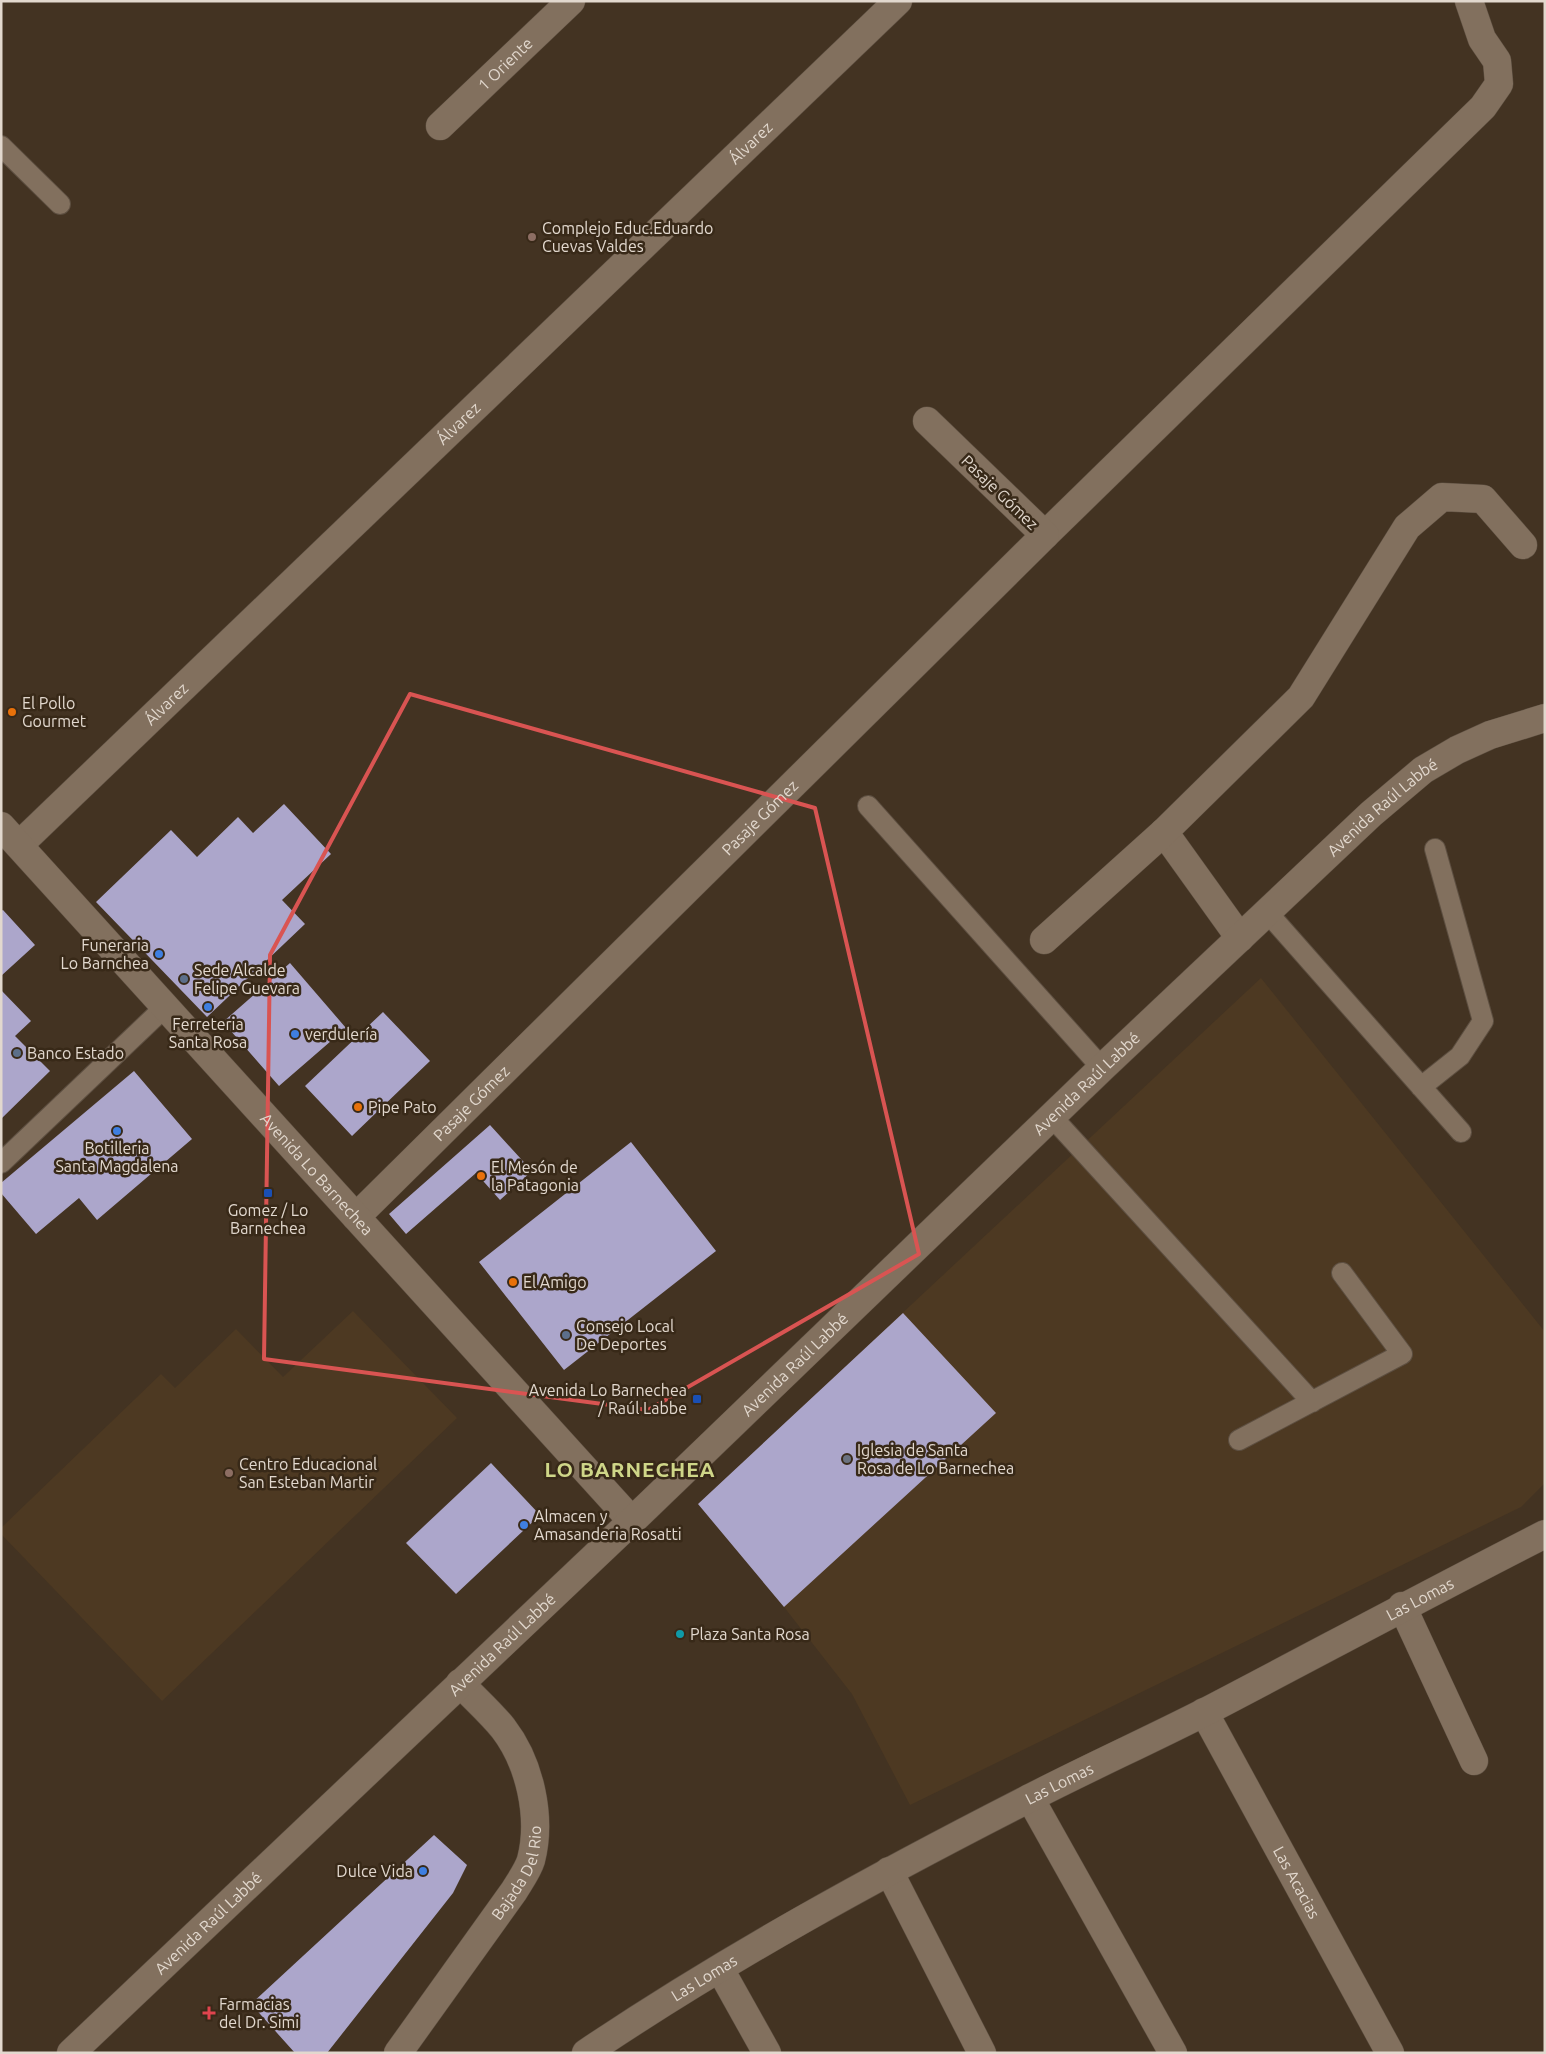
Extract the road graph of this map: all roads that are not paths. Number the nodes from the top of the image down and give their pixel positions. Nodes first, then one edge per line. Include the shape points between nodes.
1 (571, 1) edge
2 (898, 1) edge
3 (1469, 1) edge
4 (440, 126) dead end
5 (1, 146) edge
6 (60, 204) dead end
7 (927, 421) dead end
8 (1045, 535) junction
9 (1524, 545) dead end
10 (1545, 718) edge
11 (868, 806) dead end
12 (1164, 832) junction
13 (10, 835) edge
14 (1435, 849) dead end
15 (1267, 912) junction
16 (1240, 938) junction
17 (1044, 940) dead end
18 (165, 1007) junction
19 (1102, 1068) junction
20 (1421, 1087) junction
21 (1052, 1117) junction
22 (1461, 1132) dead end
23 (1, 1163) edge
24 (356, 1217) junction
25 (1342, 1272) dead end
26 (1312, 1402) junction
27 (1238, 1440) dead end
28 (632, 1521) junction
29 (1545, 1534) edge
30 (1402, 1606) junction
31 (460, 1683) junction
32 (1204, 1712) junction
33 (1474, 1761) dead end
34 (1030, 1798) junction
35 (889, 1871) junction
36 (720, 1969) junction
37 (71, 2053) edge
38 (398, 2053) edge
39 (586, 2053) edge
40 (767, 2053) edge
41 (982, 2053) edge
42 (1173, 2053) edge
43 (1390, 2053) edge

1 - 4 street, 1 Oriente
2 - 13 street, Álvarez
3 - 8 street via 1482,39 1497,61 1499,84 1483,107
5 - 6 lane
7 - 8 street, Pasaje Gómez
8 - 24 street, Pasaje Gómez
9 - 12 street via 1483,499 1442,497 1407,527 1301,697
10 - 15 street, Avenida Raúl Labbé via 1490,735 1423,770
11 - 19 lane
12 - 16 street
12 - 17 street
13 - 18 street, Avenida Lo Barnechea
14 - 20 lane via 1483,1021 1460,1056
15 - 16 street, Avenida Raúl Labbé
15 - 20 lane
16 - 19 street, Avenida Raúl Labbé
18 - 23 lane
18 - 24 street, Avenida Lo Barnechea
19 - 21 street, Avenida Raúl Labbé
20 - 22 lane
21 - 26 lane
21 - 28 street, Avenida Raúl Labbé
24 - 28 street, Avenida Lo Barnechea
25 - 26 lane via 1402,1354
26 - 27 lane
28 - 31 street, Avenida Raúl Labbé
29 - 30 street, Las Lomas
30 - 32 street, Las Lomas
30 - 33 street
31 - 37 street, Avenida Raúl Labbé
31 - 38 street, Bajada Del Rio via 503,1729 520,1759 530,1786 536,1827 530,1862 514,1891
32 - 34 street, Las Lomas
32 - 43 street, Las Acacias
34 - 35 street, Las Lomas
34 - 42 street
35 - 36 street, Las Lomas
35 - 41 street
36 - 39 street, Las Lomas
36 - 40 street

